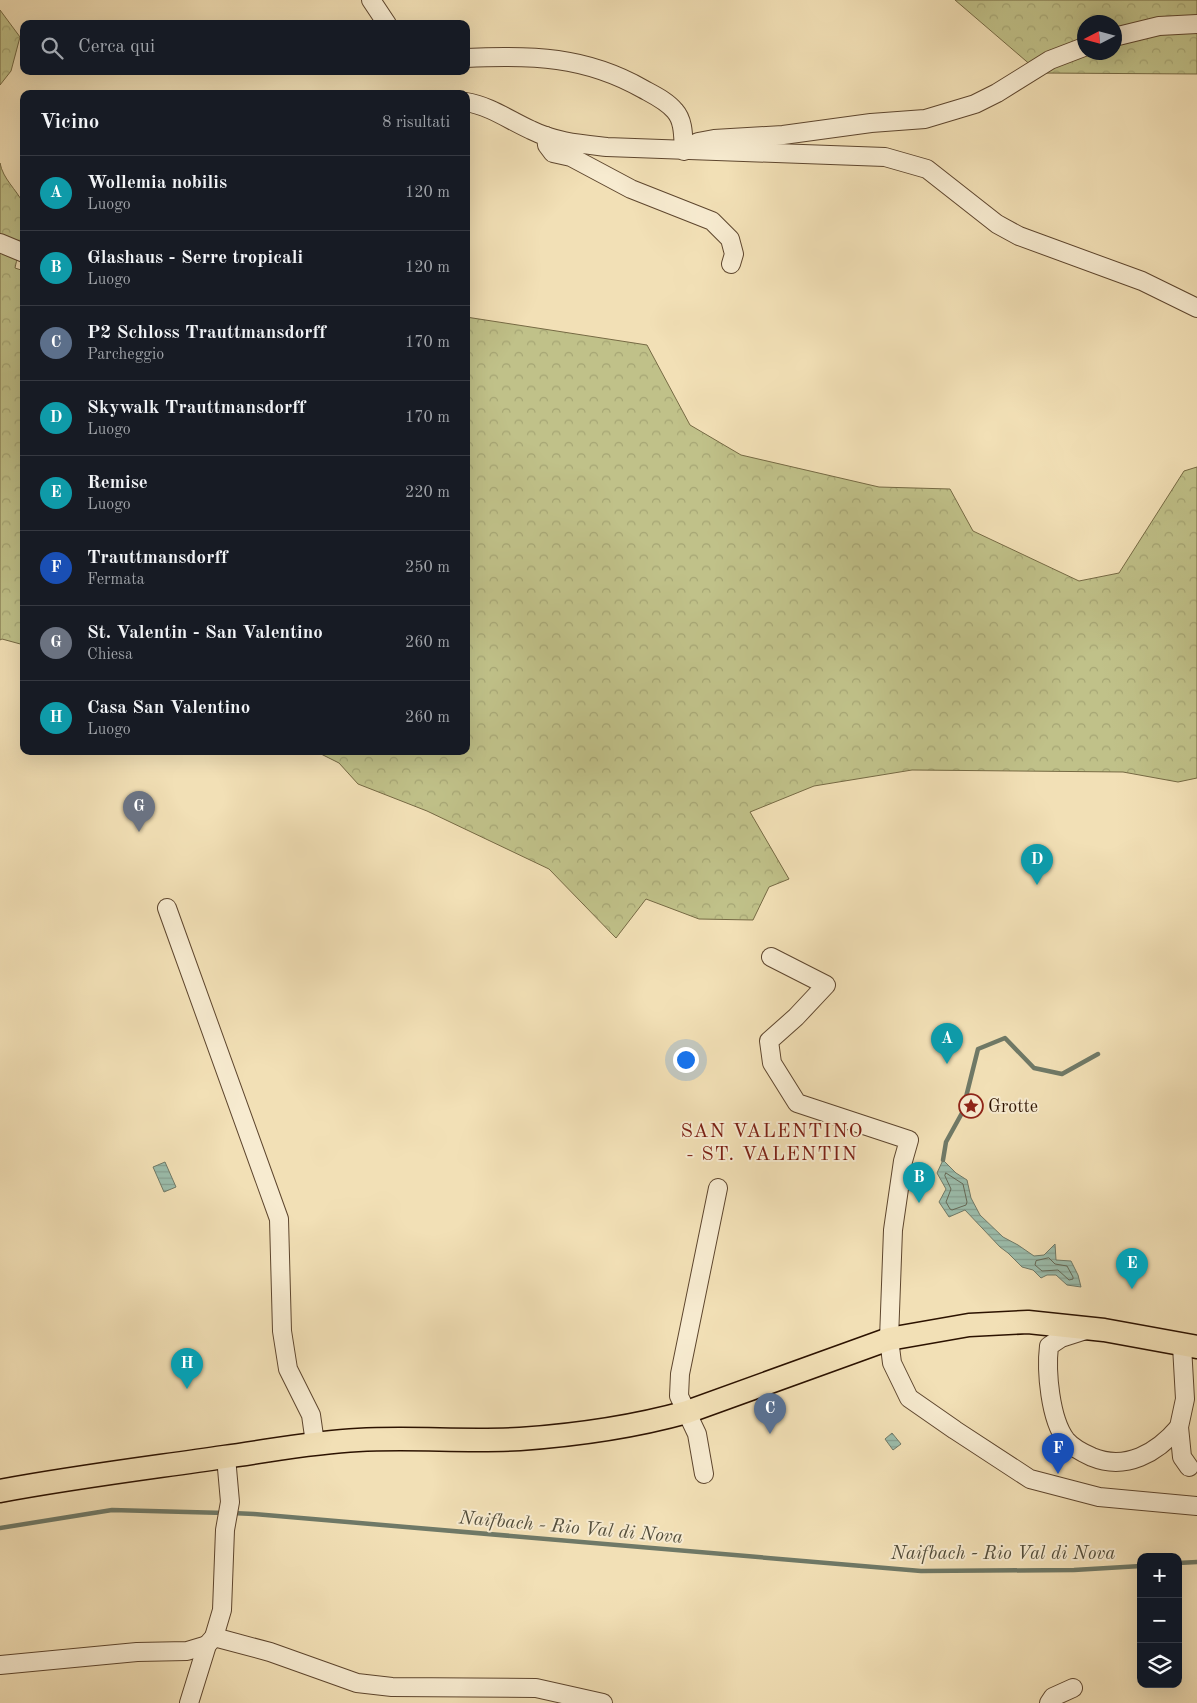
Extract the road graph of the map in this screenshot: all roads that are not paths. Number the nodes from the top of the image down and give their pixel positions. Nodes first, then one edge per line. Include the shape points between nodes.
1 (371, 0) edge
2 (384, 20) edge
3 (1197, 24) edge
4 (1122, 35) edge
5 (1077, 50) edge
6 (470, 58) edge
7 (470, 103) edge
8 (546, 136) junction
9 (684, 151) junction
10 (0, 243) edge
11 (20, 251) edge
12 (731, 264) dead end
13 (1197, 308) edge
14 (168, 908) dead end
15 (771, 957) dead end
16 (718, 1188) dead end
17 (1091, 1329) junction
18 (889, 1339) junction
19 (1190, 1347) edge
20 (688, 1412) junction
21 (1179, 1426) junction
22 (316, 1443) junction
23 (226, 1457) junction
24 (1189, 1467) dead end
25 (704, 1474) dead end
26 (0, 1491) edge
27 (1197, 1506) edge
28 (210, 1641) junction
29 (0, 1665) edge
30 (1072, 1688) dead end
31 (189, 1703) edge
32 (603, 1703) edge
33 (1049, 1703) edge

1 - 2 street
3 - 4 street via 1159,26
5 - 9 street via 1050,60 975,104 932,118 852,125 784,136 714,139 698,142
6 - 9 street via 542,57 599,68 624,78 676,112 682,127
7 - 8 street via 481,104
8 - 9 street via 607,147
8 - 12 street via 547,145 553,153 572,157 631,189 712,221 730,239 734,254
9 - 13 street via 885,157 927,169 997,224 1019,236 1142,281
10 - 11 street
14 - 22 street via 279,1219 282,1331 288,1369 310,1415
15 - 18 street via 826,985 769,1041 772,1064 797,1103 909,1140 893,1230
16 - 20 street via 680,1374 679,1396
17 - 18 main road via 1028,1322 969,1325
17 - 19 main road
17 - 21 street via 1061,1338 1049,1346 1048,1379 1052,1404 1066,1440 1084,1454 1117,1462 1136,1459 1153,1451
18 - 20 main road
18 - 27 street via 892,1363 909,1398 1030,1479 1099,1496
19 - 21 street
20 - 22 main road via 601,1431 519,1439
20 - 25 street via 697,1434
21 - 24 street via 1182,1457
22 - 23 main road
23 - 26 main road
23 - 28 street via 230,1502 225,1530 222,1610
28 - 29 street via 187,1651 137,1652
28 - 31 street
28 - 32 street via 270,1652 357,1683 392,1687 536,1688
30 - 33 street via 1053,1697

